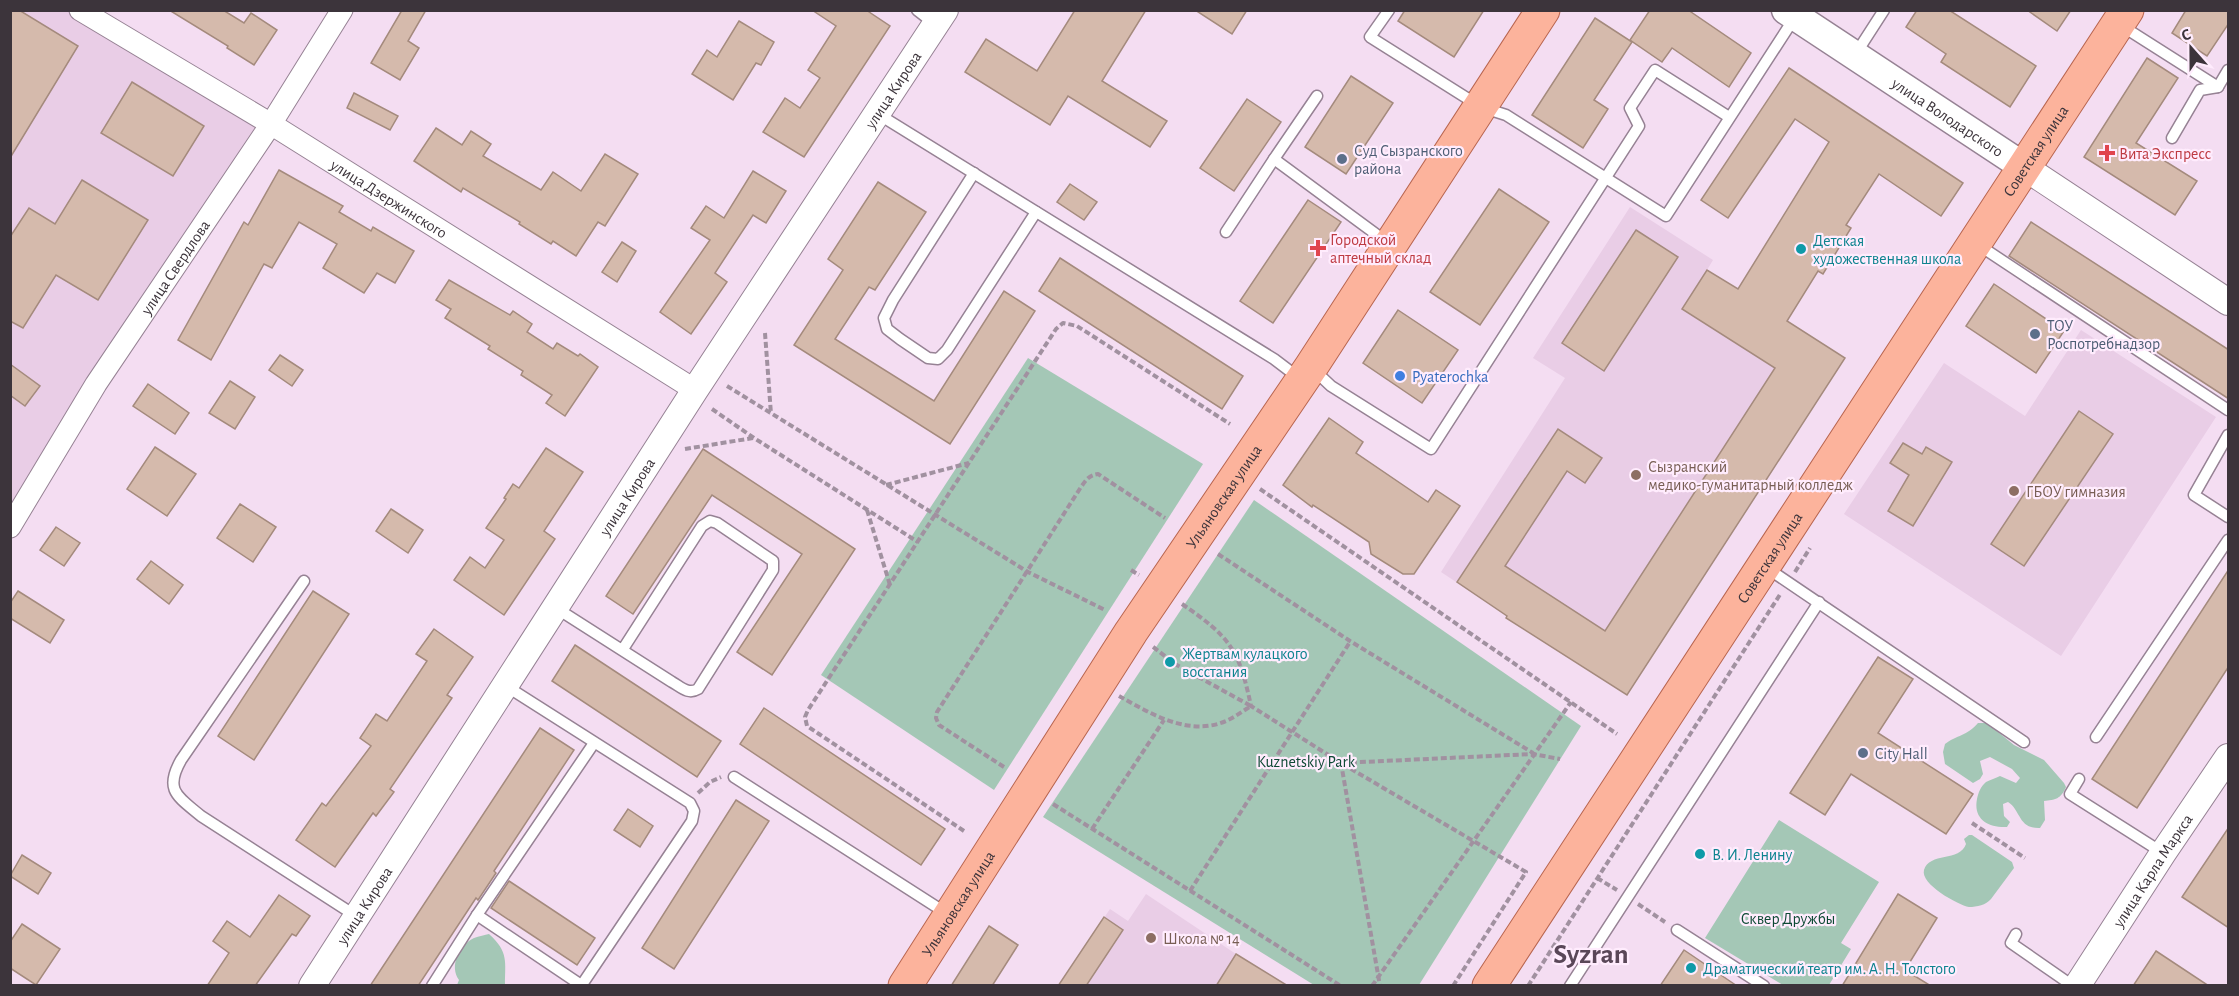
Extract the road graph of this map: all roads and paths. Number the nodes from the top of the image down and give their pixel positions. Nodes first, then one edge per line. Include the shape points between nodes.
1 (80, 10) edge
2 (342, 10) edge
3 (1389, 10) edge
4 (1543, 10) edge
5 (1884, 10) edge
6 (1791, 13) edge
7 (932, 15) edge
8 (2123, 17) edge
9 (1855, 55) junction
10 (2229, 70) edge
11 (2218, 87) junction
12 (1317, 96) dead end
13 (1481, 107) junction
14 (877, 113) junction
15 (1729, 117) junction
16 (271, 124) junction
17 (2172, 138) dead end
18 (1274, 159) junction
19 (2024, 166) junction
20 (974, 174) junction
21 (1605, 178) junction
22 (1036, 212) junction
23 (1226, 232) dead end
24 (1974, 243) junction
25 (1390, 245) junction
26 (2229, 302) edge
27 (765, 333) dead end
28 (1307, 374) junction
29 (727, 386) dead end
30 (704, 400) junction
31 (2229, 411) edge
32 (771, 414) junction
33 (1230, 424) dead end
34 (2229, 435) edge
35 (754, 438) junction
36 (685, 449) dead end
37 (970, 462) junction
38 (886, 485) junction
39 (1257, 487) dead end
40 (867, 510) junction
41 (935, 516) junction
42 (2229, 517) edge
43 (1165, 518) dead end
44 (10, 527) edge
45 (2229, 540) edge
46 (918, 542) junction
47 (1812, 545) dead end
48 (1218, 554) dead end
49 (1131, 570) dead end
50 (1028, 572) junction
51 (1776, 574) junction
52 (304, 581) dead end
53 (890, 585) junction
54 (1160, 589) junction
55 (1819, 602) junction
56 (556, 608) junction
57 (1105, 610) dead end
58 (1350, 641) junction
59 (1151, 646) dead end
60 (623, 649) junction
61 (506, 686) junction
62 (1119, 696) dead end
63 (1570, 702) junction
64 (1251, 706) junction
65 (1164, 720) junction
66 (1292, 734) junction
67 (1617, 734) dead end
68 (2096, 737) dead end
69 (2024, 742) dead end
70 (594, 743) junction
71 (1533, 754) junction
72 (2229, 757) edge
73 (1560, 759) dead end
74 (1341, 763) junction
75 (1004, 767) dead end
76 (734, 777) joint
77 (2079, 779) dead end
78 (1050, 802) dead end
79 (690, 803) junction
80 (1972, 823) dead end
81 (1092, 829) junction
82 (964, 831) dead end
83 (1473, 841) junction
84 (2163, 853) junction
85 (2025, 858) dead end
86 (1190, 891) junction
87 (477, 915) junction
88 (356, 916) junction
89 (952, 916) junction
90 (1677, 930) dead end
91 (2016, 934) dead end
92 (1378, 975) junction
93 (316, 984) edge
94 (581, 985) edge
95 (432, 986) edge
96 (906, 986) edge
97 (1341, 986) edge
98 (1372, 986) edge
99 (1380, 986) edge
100 (1453, 986) edge
101 (1489, 986) edge
102 (1528, 986) edge
103 (1570, 986) edge
104 (1764, 986) edge
105 (2075, 986) edge

1 - 16 street, улица Дзержинского
2 - 16 street, улица Свердлова
3 - 13 lane via 1370,38
4 - 13 main road, Ульяновская улица
5 - 9 lane
6 - 9 main road, улица Володарского
6 - 15 lane
7 - 14 street, улица Кирова
8 - 11 lane
8 - 19 main road, Советская улица
9 - 19 main road, улица Володарского
10 - 11 lane
11 - 17 lane via 2200,90
12 - 18 lane
13 - 21 lane via 1506,115
13 - 25 main road, Ульяновская улица
14 - 20 lane
14 - 30 street, улица Кирова
15 - 21 lane via 1666,216
15 - 21 lane via 1655,70 1630,108 1639,126
16 - 30 street, улица Дзержинского
16 - 44 street, улица Свердлова via 96,384
18 - 23 lane
18 - 25 lane
19 - 24 main road, Советская улица
19 - 26 street, улица Володарского
20 - 22 lane
20 - 22 lane via 884,318 887,329 928,358 938,359 947,350
21 - 28 lane via 1431,449
22 - 28 lane via 1274,359
24 - 31 lane
24 - 51 main road, Советская улица
25 - 28 main road, Ульяновская улица
27 - 32 path
28 - 54 main road, Ульяновская улица
29 - 32 path
30 - 35 path
30 - 56 street, улица Кирова
32 - 38 path
33 - 37 path via 1077,326 1063,323
34 - 42 lane via 2194,495
35 - 36 path
35 - 40 path
37 - 38 path
37 - 41 path
38 - 41 path
39 - 63 path
40 - 46 path
40 - 53 path
41 - 46 path
41 - 50 path
43 - 50 path via 1106,478 1092,474
45 - 68 lane
46 - 53 path
47 - 51 path
48 - 58 path
49 - 54 path
50 - 57 path
50 - 75 path via 936,718 939,725
51 - 55 lane
51 - 101 main road, Советская улица
51 - 102 path
52 - 88 lane via 181,760 172,785 201,816
53 - 82 path via 808,710 807,726
54 - 64 path via 1226,638 1238,659
54 - 89 main road, Ульяновская улица
55 - 69 lane
55 - 103 lane
56 - 60 lane
56 - 61 street, улица Кирова
58 - 66 path
58 - 71 path
59 - 64 path via 1175,664
60 - 60 lane via 693,692 773,570 773,561 710,521 702,526
61 - 70 lane
61 - 88 street, улица Кирова
62 - 65 path
63 - 67 path
63 - 71 path
64 - 65 path via 1225,721 1204,726
64 - 66 path
65 - 81 path
66 - 74 path
66 - 86 path
70 - 79 lane
70 - 87 lane
71 - 73 path
71 - 74 path
71 - 83 path
72 - 84 street, улица Карла Маркса
74 - 83 path
74 - 92 path
76 - 79 path via 710,782
76 - 89 lane
77 - 84 lane via 2070,794
78 - 81 path
79 - 94 lane via 694,811 692,821
80 - 85 path
81 - 86 path
83 - 92 path
83 - 100 path via 1526,872
84 - 105 street, улица Карла Маркса
86 - 97 path
87 - 94 lane
87 - 95 lane
88 - 93 street, улица Кирова
89 - 96 main road, Ульяновская улица
90 - 104 lane
91 - 105 lane via 2011,943
92 - 98 path
92 - 99 path

